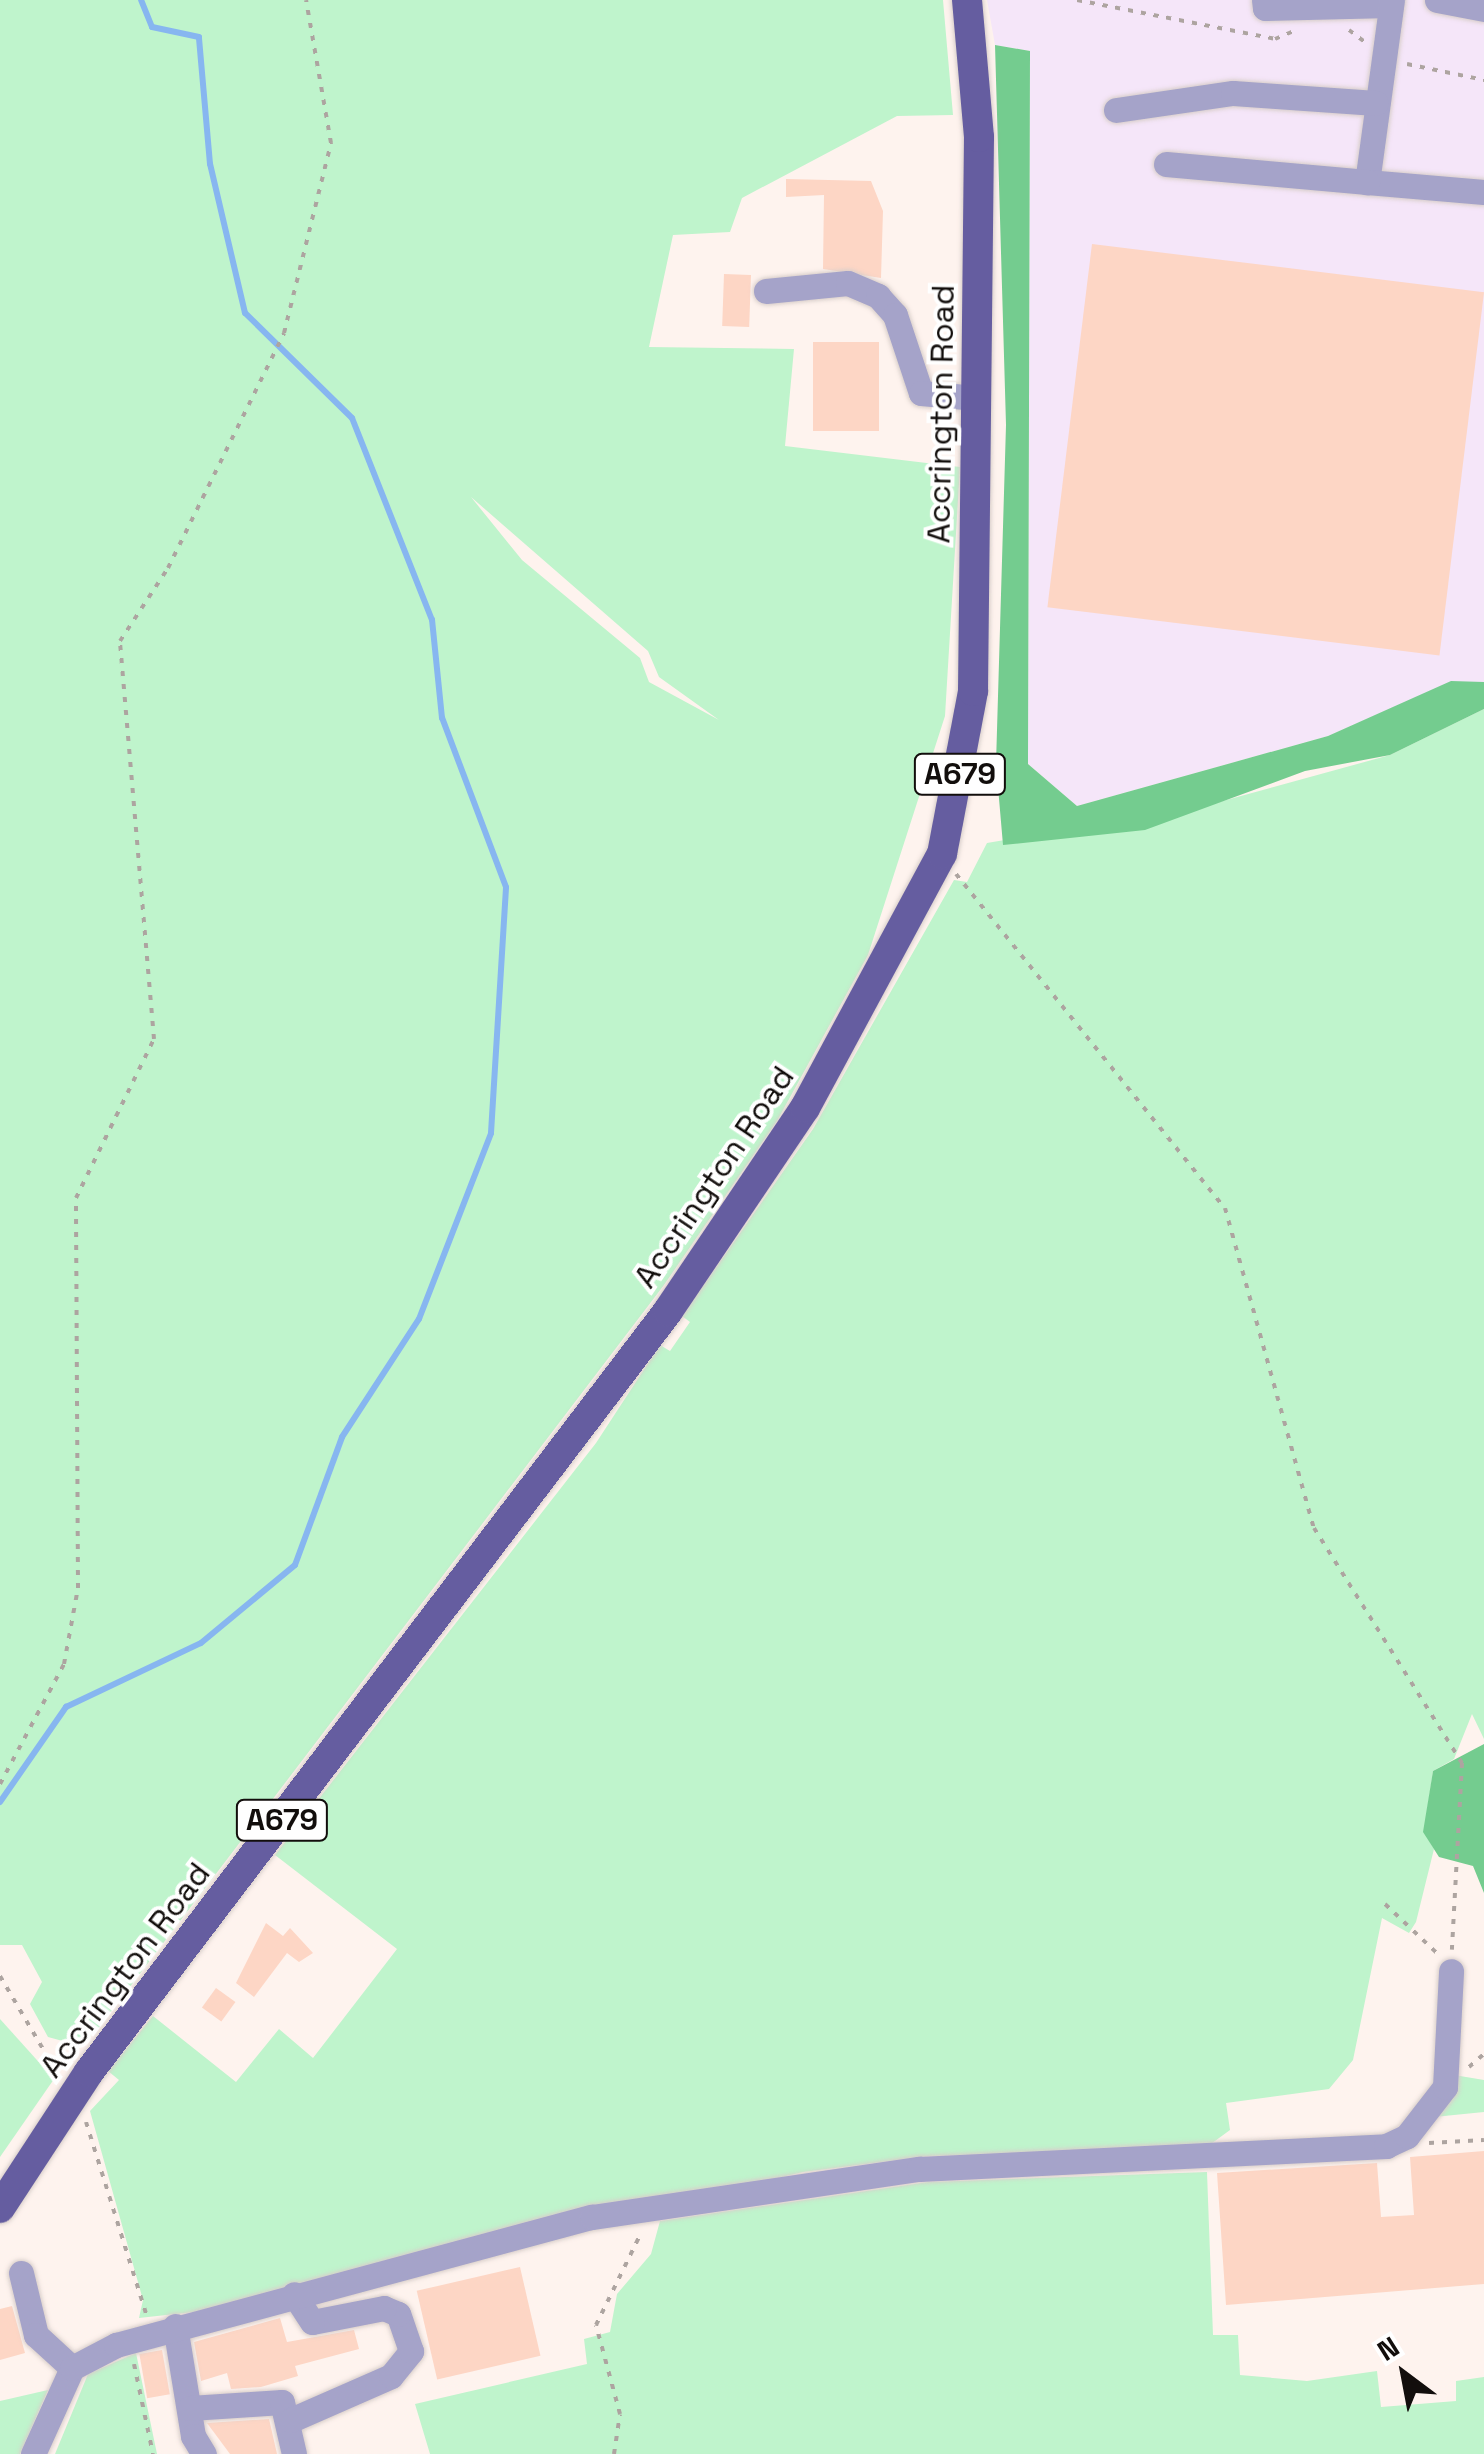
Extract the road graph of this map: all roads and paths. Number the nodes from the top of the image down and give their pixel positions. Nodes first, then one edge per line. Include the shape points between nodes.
1 (306, 0) edge
2 (967, 0) edge
3 (1077, 0) edge
4 (1264, 0) edge
5 (1448, 1) edge
6 (1392, 2) edge
7 (1484, 9) edge
8 (1307, 25) dead end
9 (1338, 29) dead end
10 (1394, 62) junction
11 (1484, 80) edge
12 (1116, 110) dead end
13 (1375, 112) junction
14 (1166, 164) dead end
15 (1367, 182) junction
16 (1484, 192) edge
17 (766, 291) dead end
18 (976, 398) junction
19 (942, 854) junction
20 (0, 1784) edge
21 (1385, 1904) dead end
22 (1451, 1971) junction
23 (0, 1976) edge
24 (72, 2097) junction
25 (1484, 2140) edge
26 (1425, 2143) dead end
27 (0, 2208) edge
28 (636, 2210) junction
29 (20, 2272) dead end
30 (294, 2294) junction
31 (152, 2333) junction
32 (72, 2368) junction
33 (190, 2408) junction
34 (291, 2420) junction
35 (33, 2454) edge
36 (153, 2454) edge
37 (204, 2454) edge
38 (294, 2454) edge
39 (614, 2454) edge

1 - 20 path via 331,143 284,333 168,568 120,641 154,1039 76,1198 78,1588 64,1664
2 - 18 main road, Accrington Road / A679 via 979,137
3 - 8 path via 1275,40
4 - 6 street via 1265,8
5 - 7 street
6 - 10 street
9 - 10 path via 1353,30
10 - 11 path
10 - 13 street
12 - 13 street via 1233,92
13 - 15 street
14 - 15 street
15 - 16 street
17 - 18 street via 848,283 878,296 895,316 921,393
18 - 19 main road, Accrington Road / A679 via 974,691
19 - 22 path via 1224,1208 1314,1528 1462,1764
19 - 24 main road, Accrington Road / A679 via 804,1108 668,1310
21 - 22 path
22 - 28 street via 1445,2087 1408,2136 1386,2146 919,2169
23 - 24 path
24 - 27 main road, Accrington Road / A679
24 - 31 path
25 - 26 path
28 - 30 street
28 - 39 path via 640,2244 600,2302 596,2324 620,2414
29 - 32 street via 36,2335
30 - 31 street
30 - 34 street via 312,2322 384,2308 398,2314 411,2351 391,2376
31 - 32 street
31 - 33 street
31 - 36 path
32 - 35 street
33 - 34 street via 269,2399 287,2406
33 - 37 street
34 - 38 street

